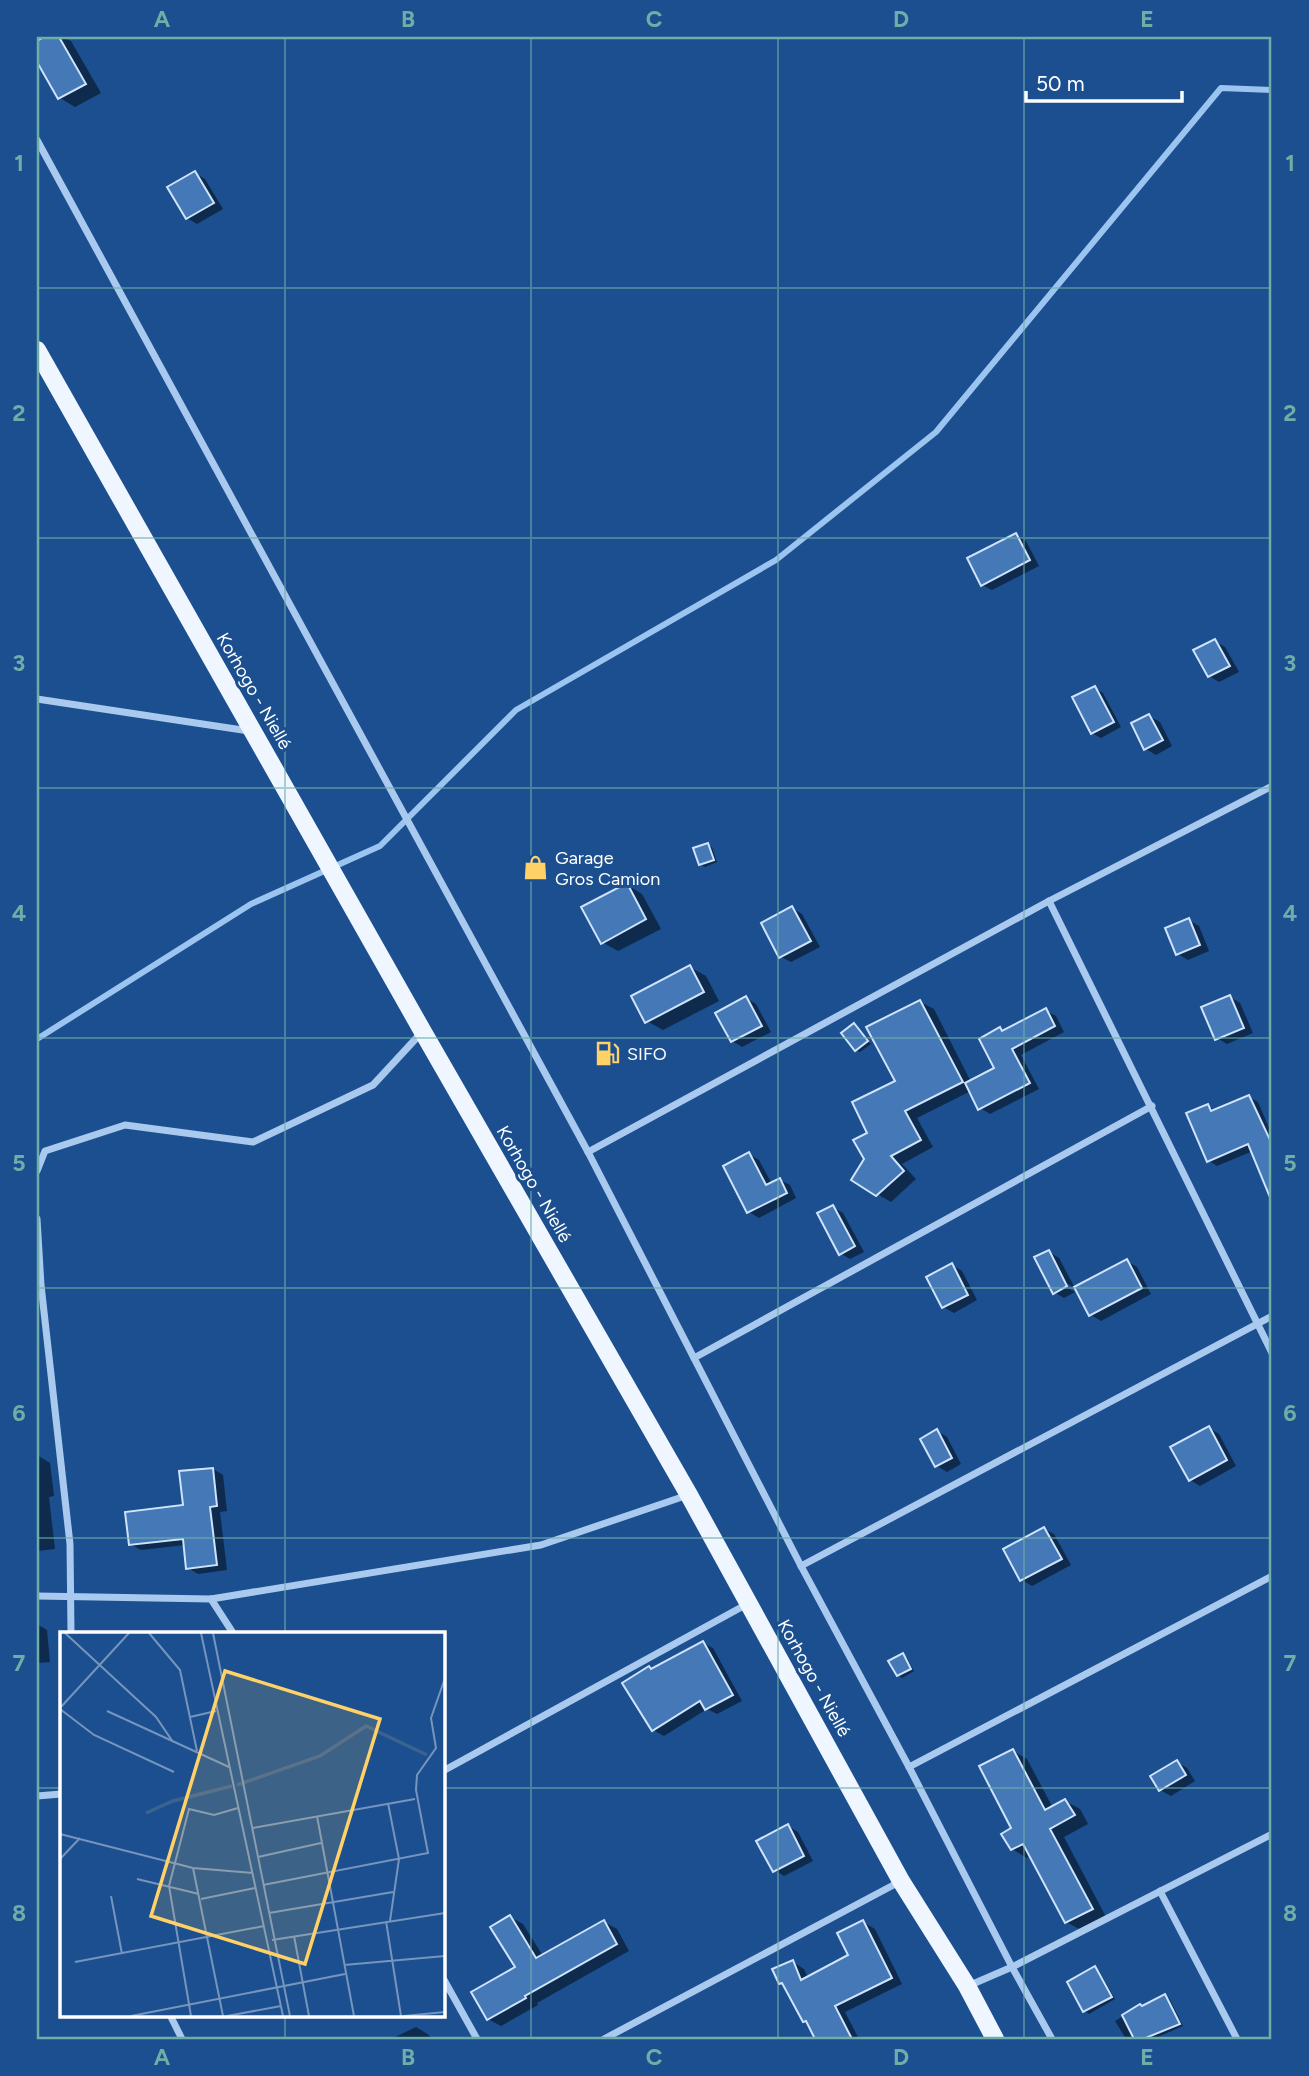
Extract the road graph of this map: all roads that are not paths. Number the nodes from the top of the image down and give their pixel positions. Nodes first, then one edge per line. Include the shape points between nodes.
1 (37, 140) edge
2 (37, 350) edge
3 (37, 699) edge
4 (253, 732) junction
5 (1272, 786) edge
6 (1049, 901) junction
7 (423, 1032) junction
8 (1152, 1106) junction
9 (588, 1152) junction
10 (37, 1171) edge
11 (37, 1219) edge
12 (1272, 1316) edge
13 (1256, 1325) junction
14 (1272, 1353) edge
15 (694, 1357) junction
16 (689, 1495) junction
17 (801, 1566) junction
18 (1272, 1576) edge
19 (37, 1596) edge
20 (71, 1598) junction
21 (211, 1599) junction
22 (750, 1603) junction
23 (71, 1632) edge
24 (232, 1632) edge
25 (909, 1767) junction
26 (444, 1770) edge
27 (60, 1794) edge
28 (37, 1796) edge
29 (1272, 1834) edge
30 (901, 1881) junction
31 (1160, 1891) junction
32 (1012, 1967) junction
33 (444, 1980) edge
34 (967, 1986) junction
35 (170, 2016) edge
36 (182, 2039) edge
37 (477, 2039) edge
38 (604, 2039) edge
39 (995, 2039) edge
40 (1052, 2039) edge
41 (1237, 2039) edge

1 - 9 street
2 - 4 main road, Korhogo - Niellé
3 - 4 street
4 - 7 main road, Korhogo - Niellé
5 - 6 street
6 - 8 street
6 - 9 street
7 - 10 street via 373,1085 253,1142 125,1125 45,1151
7 - 16 main road, Korhogo - Niellé
8 - 13 street
8 - 15 street
9 - 15 street
11 - 20 street via 70,1544
12 - 13 street
13 - 14 street
13 - 17 street
15 - 17 street
16 - 21 street via 541,1545
16 - 22 main road, Korhogo - Niellé
17 - 25 street
18 - 25 street
19 - 20 street
20 - 21 street
20 - 23 street
21 - 24 street
22 - 26 street
22 - 30 main road, Korhogo - Niellé
25 - 32 street
27 - 28 street
29 - 31 street
30 - 34 main road, Korhogo - Niellé
30 - 38 street
31 - 32 street
31 - 41 street
32 - 34 street
32 - 40 street
33 - 37 street
34 - 39 main road, Korhogo - Niellé
35 - 36 street

